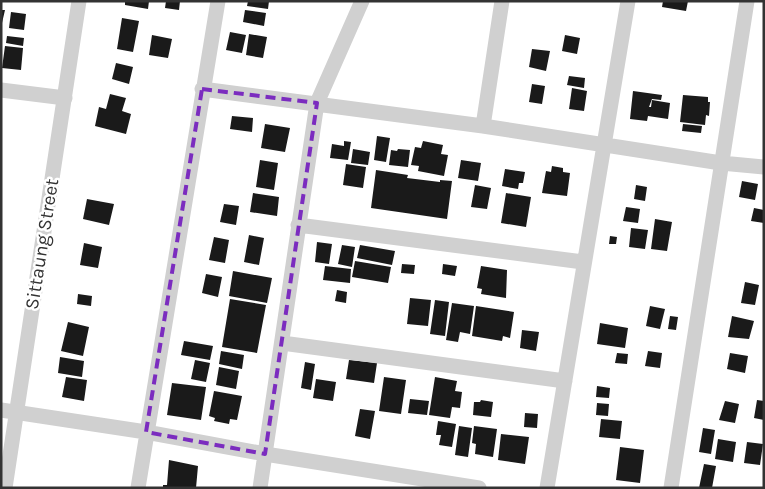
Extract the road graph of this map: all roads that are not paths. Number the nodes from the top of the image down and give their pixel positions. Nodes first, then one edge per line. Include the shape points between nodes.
1 (79, 1) edge
2 (218, 1) edge
3 (362, 1) edge
4 (502, 1) edge
5 (628, 1) edge
6 (747, 1) edge
7 (202, 89) junction
8 (1, 90) edge
9 (65, 98) junction
10 (318, 102) junction
11 (483, 126) junction
12 (603, 146) junction
13 (721, 163) junction
14 (764, 167) edge
15 (298, 225) junction
16 (583, 262) junction
17 (282, 343) junction
18 (565, 381) junction
19 (1, 410) edge
20 (17, 413) junction
21 (146, 432) junction
22 (265, 454) junction
23 (429, 483) edge
24 (5, 488) edge
25 (138, 488) edge
26 (260, 488) edge
27 (479, 488) edge
28 (547, 488) edge
29 (672, 488) edge

1 - 9 street, Sittaung Street
2 - 7 street
3 - 10 street
4 - 11 street
5 - 12 street
6 - 13 street
7 - 10 street
7 - 21 street
8 - 9 street
9 - 20 street, Sittaung Street
10 - 11 street
10 - 15 street
11 - 12 street
12 - 13 street
12 - 16 street
13 - 14 street
13 - 29 street
15 - 16 street
15 - 17 street
16 - 18 street
17 - 18 street
17 - 22 street
18 - 28 street
19 - 20 street
20 - 21 street
20 - 24 street, Sittaung Street
21 - 22 street
21 - 25 street
22 - 23 street
22 - 26 street
23 - 27 street

